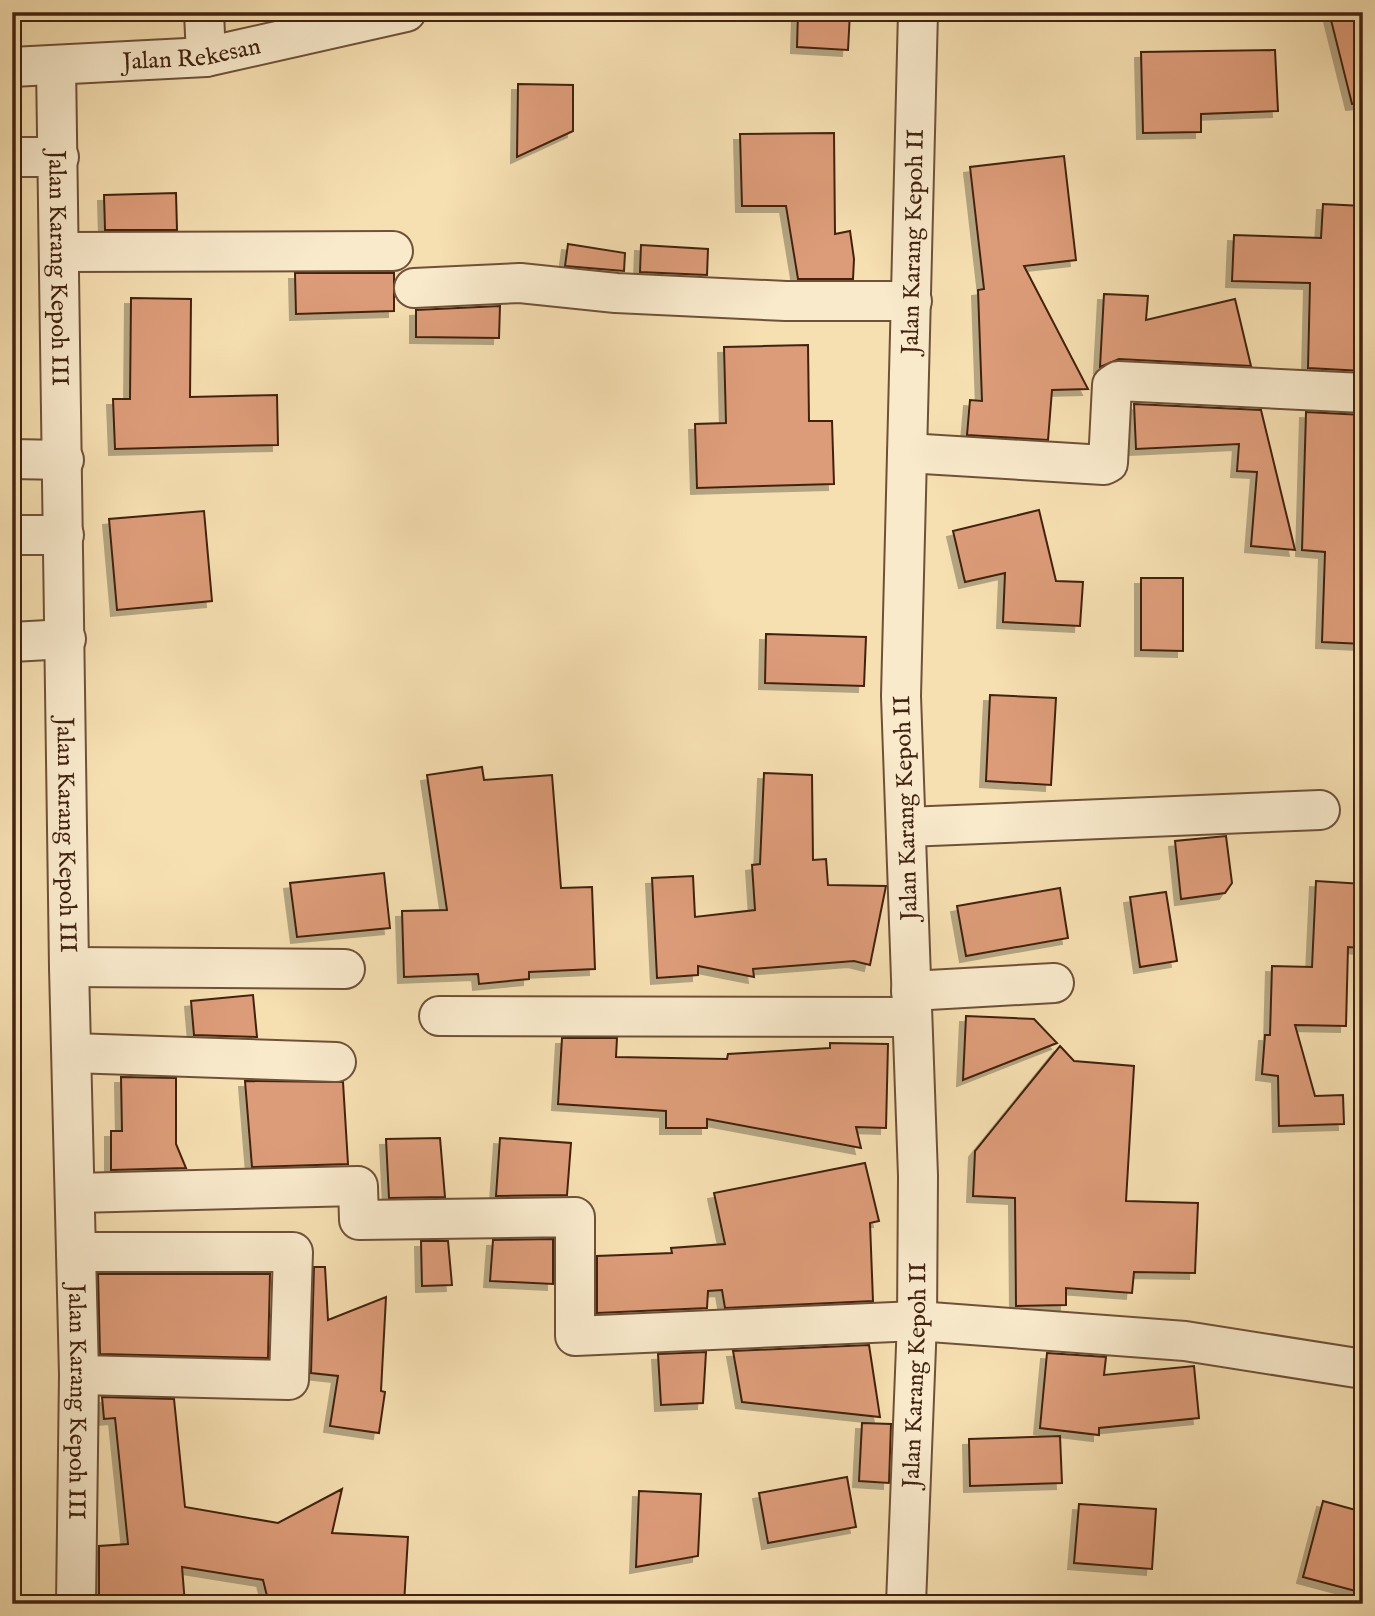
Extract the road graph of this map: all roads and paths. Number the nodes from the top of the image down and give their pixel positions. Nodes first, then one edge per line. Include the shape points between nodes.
1 (204, 12) edge
2 (406, 12) edge
3 (919, 12) edge
4 (206, 57) junction
5 (12, 67) edge
6 (57, 83) junction
7 (12, 157) edge
8 (59, 157) junction
9 (393, 251) dead end
10 (61, 252) junction
11 (414, 288) dead end
12 (912, 301) junction
13 (1363, 393) edge
14 (906, 453) junction
15 (12, 459) edge
16 (64, 460) junction
17 (12, 535) edge
18 (64, 535) junction
19 (65, 639) junction
20 (12, 642) edge
21 (1320, 810) dead end
22 (906, 827) junction
23 (69, 967) junction
24 (345, 969) dead end
25 (1054, 983) dead end
26 (911, 1004) junction
27 (439, 1016) dead end
28 (72, 1053) junction
29 (336, 1062) dead end
30 (75, 1193) junction
31 (76, 1252) junction
32 (917, 1321) junction
33 (1363, 1369) edge
34 (79, 1375) junction
35 (76, 1604) edge
36 (906, 1604) edge

1 - 4 street
2 - 4 street, Jalan Rekesan
3 - 12 street, Jalan Karang Kepoh II
4 - 6 street, Jalan Rekesan
5 - 6 street, Jalan Rekesan
6 - 8 street, Jalan Karang Kepoh III
7 - 8 street
8 - 10 street, Jalan Karang Kepoh III
9 - 10 street
10 - 16 street, Jalan Karang Kepoh III
11 - 12 street via 520,283 786,301
12 - 14 street, Jalan Karang Kepoh II
13 - 14 street via 1118,381 1112,385 1108,463 1104,465
14 - 22 street, Jalan Karang Kepoh II via 901,696
15 - 16 street
16 - 18 street, Jalan Karang Kepoh III
17 - 18 street
18 - 19 street, Jalan Karang Kepoh III
19 - 20 street
19 - 23 street, Jalan Karang Kepoh III
21 - 22 street
22 - 26 street, Jalan Karang Kepoh II
23 - 24 street
23 - 28 street, Jalan Karang Kepoh III
25 - 26 street
26 - 27 street
26 - 32 street, Jalan Karang Kepoh II via 918,1176
28 - 29 street
28 - 30 street, Jalan Karang Kepoh III
30 - 31 street, Jalan Karang Kepoh III
30 - 32 street via 358,1186 359,1220 575,1217 575,1336
31 - 34 street, Jalan Karang Kepoh III
31 - 34 street via 293,1252 289,1380
32 - 33 street via 1185,1341
32 - 36 street, Jalan Karang Kepoh II
34 - 35 street, Jalan Karang Kepoh III

